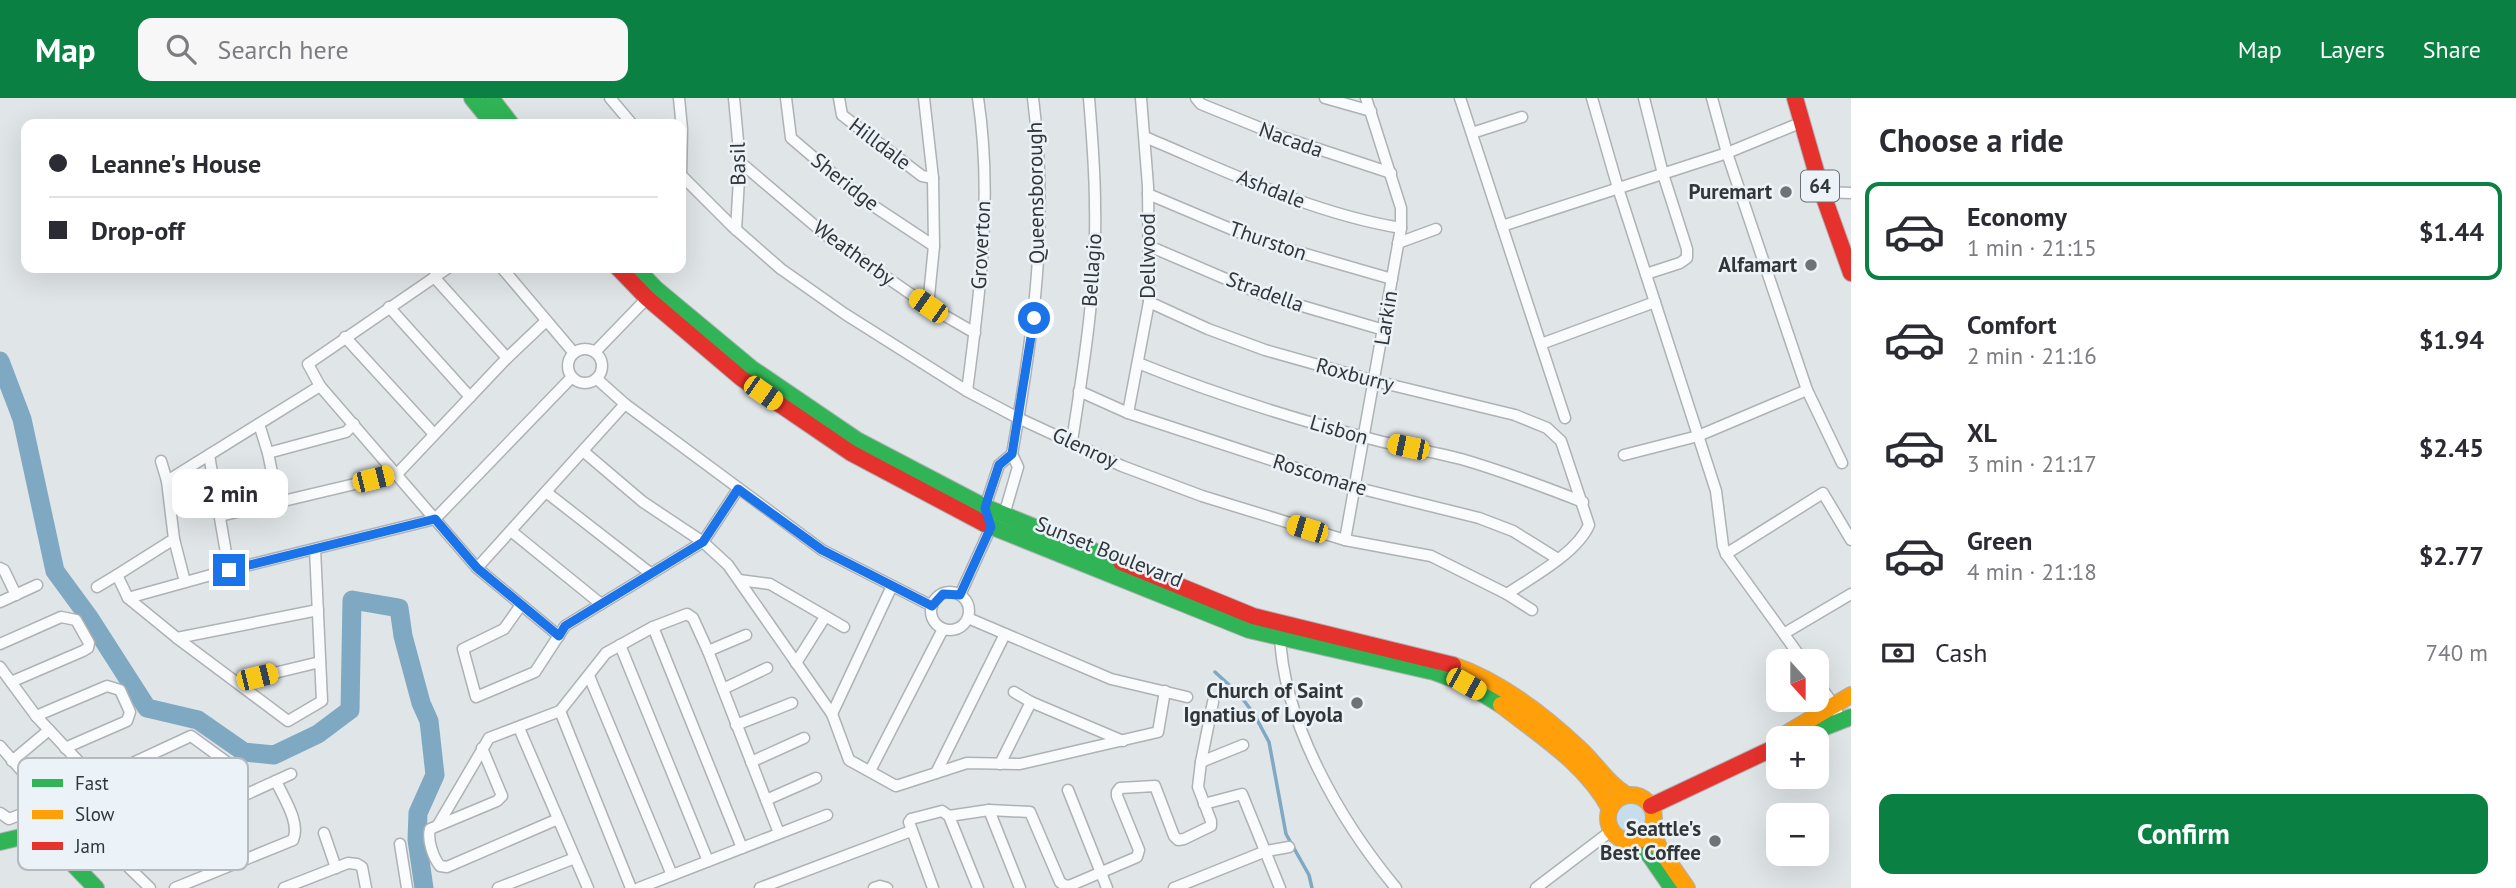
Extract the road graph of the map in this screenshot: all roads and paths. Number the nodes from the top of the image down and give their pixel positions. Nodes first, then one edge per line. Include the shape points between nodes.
1 (472, 98) edge
2 (491, 98) edge
3 (610, 98) edge
4 (679, 98) edge
5 (734, 98) edge
6 (786, 98) edge
7 (839, 98) edge
8 (924, 98) edge
9 (978, 98) edge
10 (1033, 98) edge
11 (1089, 98) edge
12 (1141, 98) edge
13 (1196, 98) edge
14 (1325, 98) edge
15 (1366, 98) edge
16 (1460, 98) edge
17 (1592, 98) edge
18 (1644, 98) edge
19 (1712, 98) edge
20 (1795, 98) edge
21 (1371, 111) junction
22 (1522, 117) dead end
23 (489, 119) edge
24 (507, 119) edge
25 (628, 119) edge
26 (681, 119) edge
27 (1800, 123) junction
28 (1472, 133) junction
29 (1145, 136) junction
30 (1727, 153) junction
31 (740, 162) junction
32 (1391, 173) junction
33 (1663, 174) junction
34 (933, 178) junction
35 (686, 181) edge
36 (1618, 188) junction
37 (1822, 192) junction
38 (1851, 193) edge
39 (1148, 194) junction
40 (1502, 226) junction
41 (1401, 228) junction
42 (1436, 229) dead end
43 (736, 230) junction
44 (1398, 243) junction
45 (934, 246) junction
46 (1149, 246) junction
47 (440, 273) edge
48 (506, 273) edge
49 (625, 273) edge
50 (639, 273) edge
51 (1851, 273) edge
52 (1646, 274) junction
53 (434, 277) junction
54 (1392, 279) junction
55 (652, 294) junction
56 (1149, 302) junction
57 (1655, 302) junction
58 (928, 306) junction
59 (389, 307) junction
60 (547, 321) junction
61 (1384, 330) junction
62 (975, 333) junction
63 (345, 337) junction
64 (1541, 344) junction
65 (574, 352) junction
66 (595, 352) junction
67 (507, 358) junction
68 (1138, 363) junction
69 (571, 378) junction
70 (597, 379) junction
71 (1375, 381) junction
72 (320, 386) junction
73 (1807, 390) junction
74 (967, 391) junction
75 (1079, 391) junction
76 (470, 397) junction
77 (625, 404) junction
78 (1128, 414) junction
79 (1018, 418) junction
80 (1565, 418) dead end
81 (259, 424) junction
82 (354, 425) junction
83 (434, 434) junction
84 (1362, 436) junction
85 (1698, 436) junction
86 (1072, 441) junction
87 (583, 451) junction
88 (268, 453) junction
89 (1012, 454) junction
90 (209, 455) junction
91 (1624, 455) dead end
92 (160, 461) dead end
93 (1842, 463) dead end
94 (397, 474) junction
95 (167, 481) junction
96 (1354, 487) junction
97 (738, 489) junction
98 (546, 492) junction
99 (278, 502) junction
100 (1583, 502) junction
101 (985, 508) junction
102 (1004, 515) junction
103 (220, 516) junction
104 (435, 519) junction
105 (991, 527) junction
106 (511, 531) junction
107 (174, 539) junction
108 (1345, 540) junction
109 (1851, 540) edge
110 (703, 542) junction
111 (315, 549) junction
112 (1726, 554) junction
113 (1558, 559) junction
114 (0, 568) edge
115 (477, 568) junction
116 (229, 570) junction
117 (650, 573) junction
118 (117, 575) junction
119 (739, 580) junction
120 (185, 582) junction
121 (37, 585) dead end
122 (892, 586) junction
123 (97, 587) dead end
124 (1507, 594) junction
125 (1851, 594) edge
126 (16, 595) junction
127 (960, 595) junction
128 (128, 598) junction
129 (0, 602) edge
130 (601, 604) junction
131 (522, 605) junction
132 (932, 606) junction
133 (318, 610) junction
134 (1532, 610) dead end
135 (825, 617) junction
136 (968, 618) junction
137 (653, 627) junction
138 (844, 627) dead end
139 (943, 629) junction
140 (1280, 630) junction
141 (1005, 634) junction
142 (1785, 634) junction
143 (746, 635) dead end
144 (559, 636) junction
145 (177, 638) junction
146 (0, 644) edge
147 (620, 645) junction
148 (1795, 649) edge
149 (708, 651) junction
150 (320, 662) junction
151 (796, 663) junction
152 (0, 667) edge
153 (767, 668) dead end
154 (589, 676) junction
155 (11, 682) junction
156 (236, 682) junction
157 (723, 689) junction
158 (1165, 691) junction
159 (1014, 692) dead end
160 (1851, 695) edge
161 (1187, 697) dead end
162 (1829, 698) edge
163 (1031, 702) junction
164 (1213, 702) dead end
165 (792, 703) dead end
166 (1833, 704) junction
167 (560, 711) junction
168 (832, 714) junction
169 (36, 716) junction
170 (1846, 719) edge
171 (736, 725) junction
172 (1798, 726) edge
173 (1828, 726) edge
174 (519, 728) junction
175 (49, 730) junction
176 (804, 738) dead end
177 (1123, 741) junction
178 (1243, 745) dead end
179 (0, 746) edge
180 (1766, 747) edge
181 (65, 748) junction
182 (482, 748) junction
183 (1766, 751) edge
184 (75, 758) edge
185 (144, 758) edge
186 (221, 758) edge
187 (1749, 758) junction
188 (12, 761) junction
189 (751, 762) junction
190 (1201, 762) junction
191 (1000, 764) junction
192 (18, 768) edge
193 (870, 771) junction
194 (936, 772) junction
195 (291, 774) dead end
196 (816, 778) dead end
197 (276, 781) junction
198 (1068, 790) dead end
199 (248, 793) edge
200 (1627, 795) junction
201 (766, 800) junction
202 (1204, 804) junction
203 (1651, 806) junction
204 (1609, 809) junction
205 (989, 810) junction
206 (0, 813) edge
207 (18, 815) edge
208 (827, 815) dead end
209 (949, 816) junction
210 (558, 819) junction
211 (438, 825) junction
212 (1651, 830) junction
213 (911, 831) junction
214 (1611, 831) junction
215 (324, 833) dead end
216 (779, 833) junction
217 (18, 838) edge
218 (1635, 841) junction
219 (0, 842) edge
220 (400, 844) dead end
221 (1289, 847) dead end
222 (742, 848) junction
223 (1266, 852) junction
224 (248, 858) edge
225 (575, 858) junction
226 (708, 861) junction
227 (336, 868) junction
228 (79, 870) edge
229 (130, 870) edge
230 (219, 870) edge
231 (1101, 871) junction
232 (672, 875) junction
233 (144, 886) edge
234 (96, 888) edge
235 (175, 888) edge
236 (284, 888) edge
237 (366, 888) edge
238 (406, 888) edge
239 (498, 888) edge
240 (588, 888) edge
241 (631, 888) edge
242 (639, 888) edge
243 (760, 888) edge
244 (874, 888) edge
245 (887, 888) edge
246 (933, 888) edge
247 (978, 888) edge
248 (1020, 888) edge
249 (1107, 888) edge
250 (1174, 888) edge
251 (1280, 888) edge
252 (1396, 888) edge
253 (1536, 888) edge
254 (1672, 888) edge
255 (1687, 888) edge

1 - 23 main road
2 - 24 main road
3 - 25 street
4 - 26 street
5 - 31 street, Basil
6 - 45 street, Sheridge via 791,138 860,197
7 - 34 street, Hilldale via 842,115 922,176
8 - 34 street
9 - 62 street, Groverton via 985,201
10 - 79 street, Queensborough via 1038,268
11 - 75 street, Bellagio via 1095,244
12 - 29 street, Dellwood
13 - 32 street, Nacada via 1285,138
14 - 21 street
15 - 21 street, Larkin
16 - 28 street
17 - 36 street
18 - 33 street
19 - 30 street
20 - 27 main road, 64
21 - 32 street, Larkin
22 - 28 street
27 - 30 street
27 - 37 main road, 64
28 - 40 street
29 - 39 street, Dellwood
29 - 41 street, Ashdale via 1287,197 1360,221
30 - 33 street
30 - 73 street
31 - 43 street, Basil
31 - 58 street, Weatherby via 827,236
32 - 41 street, Larkin via 1401,208
33 - 36 street
33 - 52 street via 1687,258
34 - 45 street
35 - 43 street, Glenroy
36 - 40 street
36 - 52 street
37 - 38 street
37 - 51 main road, 64
39 - 46 street, Dellwood
39 - 54 street, Thurston via 1257,240
40 - 64 street
41 - 44 street, Larkin
42 - 44 street
43 - 74 street, Glenroy via 845,314
44 - 54 street, Larkin
45 - 58 street
46 - 56 street, Dellwood
46 - 61 street, Stradella via 1261,294
47 - 53 street
48 - 60 street
49 - 55 main road, Sunset Boulevard
50 - 55 main road, Sunset Boulevard
52 - 57 street
53 - 59 street
53 - 67 street
54 - 61 street, Larkin
55 - 66 street
55 - 101 main road, Sunset Boulevard via 751,369 857,440
55 - 105 main road, Sunset Boulevard via 741,378 851,453
56 - 68 street, Dellwood
56 - 71 street, Roxburry via 1265,350
57 - 64 street
57 - 85 street
58 - 62 street, Weatherby
59 - 63 street
59 - 76 street
60 - 65 street
60 - 67 street
61 - 71 street, Larkin
62 - 74 street, Groverton
63 - 72 street via 308,364
63 - 83 street
64 - 80 street
65 - 66 street
65 - 69 street via 568,362
66 - 70 street via 602,362
67 - 76 street
68 - 78 street, Dellwood
68 - 84 street, Lisbon via 1265,409
69 - 70 street via 581,384
69 - 104 street
70 - 77 street
71 - 84 street, Larkin
71 - 100 street, Roxburry via 1515,415 1547,428 1561,441
72 - 81 street
72 - 82 street
73 - 85 street
73 - 93 street
74 - 79 street, Glenroy
75 - 78 street, Roscomare
75 - 86 street, Bellagio
76 - 83 street
77 - 87 street
77 - 97 street
78 - 96 street, Roscomare
79 - 86 street, Glenroy
79 - 89 street, Queensborough
81 - 88 street
81 - 90 street
82 - 88 street via 346,432
82 - 94 street
83 - 94 street
84 - 96 street, Larkin
84 - 100 street, Lisbon via 1471,462
85 - 91 street
85 - 112 street via 1716,491
86 - 108 street, Glenroy via 1122,466 1202,496
87 - 98 street
87 - 110 street via 643,502
88 - 99 street
89 - 101 street via 999,465
89 - 102 street via 1018,467
90 - 95 street
90 - 103 street
92 - 95 street
94 - 99 street
94 - 104 street
95 - 107 street
96 - 108 street, Larkin
96 - 113 street, Roscomare via 1479,518 1513,531
97 - 110 street
97 - 122 street via 822,550
98 - 106 street
98 - 117 street
99 - 103 street
100 - 113 street via 1589,525 1585,535
101 - 102 main road, Sunset Boulevard
101 - 105 street
102 - 105 street
102 - 140 main road, Sunset Boulevard
103 - 116 street
104 - 111 street
104 - 115 street
105 - 127 street
105 - 140 main road, Sunset Boulevard via 1249,630
106 - 115 street
106 - 130 street
107 - 118 street
107 - 120 street
108 - 124 street, Glenroy via 1431,556
109 - 112 street via 1823,493
110 - 117 street
110 - 119 street
111 - 116 street
111 - 133 street
112 - 142 street
113 - 124 street
114 - 126 street
115 - 131 street
116 - 120 street
117 - 130 street
118 - 123 street
118 - 128 street
119 - 135 street via 770,584
119 - 151 street
120 - 128 street
121 - 126 street
122 - 132 street
122 - 168 street
124 - 134 street, Glenroy
125 - 142 street
126 - 129 street
127 - 132 street via 943,594
127 - 136 street via 967,602
128 - 145 street
130 - 144 street via 565,626
131 - 144 street
131 - 144 street via 504,629 463,649 476,697 535,673
132 - 139 street via 934,622
133 - 145 street
133 - 150 street
135 - 138 street
135 - 151 street
136 - 139 street via 961,627
136 - 141 street
137 - 147 street
137 - 149 street via 687,614
137 - 222 street
139 - 193 street
140 - 200 main road, Sunset Boulevard via 1438,660 1471,671 1528,707
140 - 204 main road, Sunset Boulevard via 1466,684 1571,759 1601,792
140 - 252 street via 1284,671 1309,749 1356,832
141 - 158 street via 1111,679
141 - 194 street
142 - 148 street
143 - 149 street
145 - 156 street
146 - 155 street via 61,617 76,620 89,643 88,649
147 - 154 street via 606,653
147 - 226 street
149 - 157 street
150 - 156 street
150 - 156 street via 322,701 288,721
151 - 168 street
152 - 155 street
153 - 157 street
154 - 167 street
154 - 232 street
155 - 169 street
157 - 171 street
158 - 161 street
158 - 177 street via 1158,732
159 - 163 street
160 - 166 main road
162 - 166 street
163 - 177 street
163 - 191 street
164 - 190 street
165 - 171 street
166 - 170 street
166 - 172 main road
167 - 174 street
167 - 241 street
168 - 193 street via 849,760
169 - 175 street
169 - 181 street via 107,687 120,690 130,712 127,721
170 - 173 main road
171 - 189 street
174 - 182 street via 489,738
174 - 210 street
175 - 181 street
175 - 188 street
176 - 189 street
177 - 191 street via 1020,764
178 - 190 street
179 - 188 street
180 - 187 main road
181 - 184 street
182 - 211 street
182 - 211 street via 502,796
183 - 187 main road
185 - 186 street via 191,736
187 - 203 main road
188 - 192 street
189 - 201 street
190 - 202 street via 1198,787
191 - 194 street via 967,763
193 - 194 street via 896,786
195 - 197 street
196 - 201 street
197 - 199 street
197 - 224 street via 294,822 293,840
198 - 231 street
200 - 203 main road via 1638,796
200 - 204 main road
201 - 216 street
202 - 223 street via 1242,794
202 - 231 street via 1211,826 1178,840 1155,786 1120,788 1117,796 1138,854
203 - 212 main road
204 - 214 main road
205 - 209 street
205 - 231 street via 1030,812 1064,885
205 - 248 street
206 - 207 street via 9,819
208 - 216 street
209 - 213 street via 942,811 911,819
209 - 247 street
210 - 211 street via 447,867 435,859 429,834
210 - 225 street
212 - 218 main road
212 - 255 main road
213 - 243 street
213 - 246 street
214 - 218 main road
214 - 253 street
215 - 227 street
216 - 222 street
217 - 219 main road
218 - 254 main road
220 - 238 street
221 - 223 street
222 - 226 street
223 - 250 street
223 - 251 street
225 - 239 street
225 - 240 street
226 - 232 street
227 - 236 street
227 - 237 street via 360,864
228 - 234 main road
229 - 233 street
230 - 235 street
231 - 249 street
232 - 242 street
244 - 245 street

